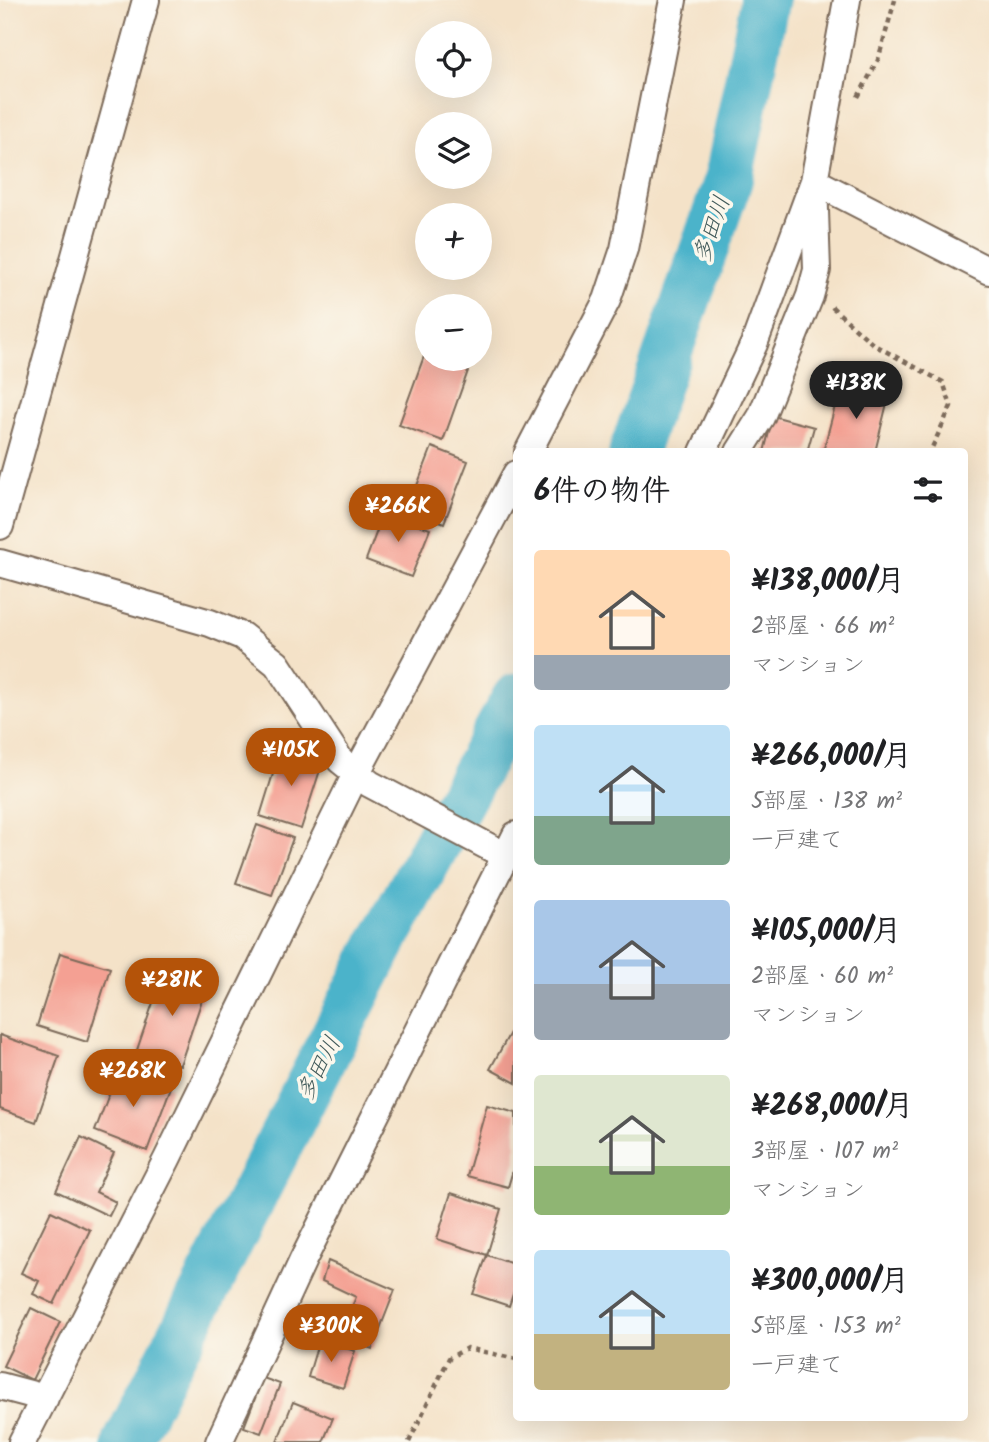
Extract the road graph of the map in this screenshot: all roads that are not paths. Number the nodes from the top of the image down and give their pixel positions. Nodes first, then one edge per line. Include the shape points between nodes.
1 (146, 0) edge
2 (673, 0) edge
3 (847, 0) edge
4 (814, 181) junction
5 (989, 271) edge
6 (530, 448) edge
7 (706, 448) edge
8 (742, 448) edge
9 (513, 480) edge
10 (0, 526) edge
11 (0, 564) edge
12 (363, 779) junction
13 (504, 847) edge
14 (0, 1386) edge
15 (45, 1398) junction
16 (22, 1442) edge
17 (219, 1442) edge

1 - 10 street
2 - 6 street via 620,262 602,310
3 - 4 street
4 - 5 street
4 - 7 street via 754,344
4 - 8 street via 817,270 810,296 761,417
9 - 12 street
11 - 12 street via 210,622 242,636 277,664 340,760
12 - 13 street
12 - 15 street
13 - 17 street
14 - 15 street
15 - 16 street

